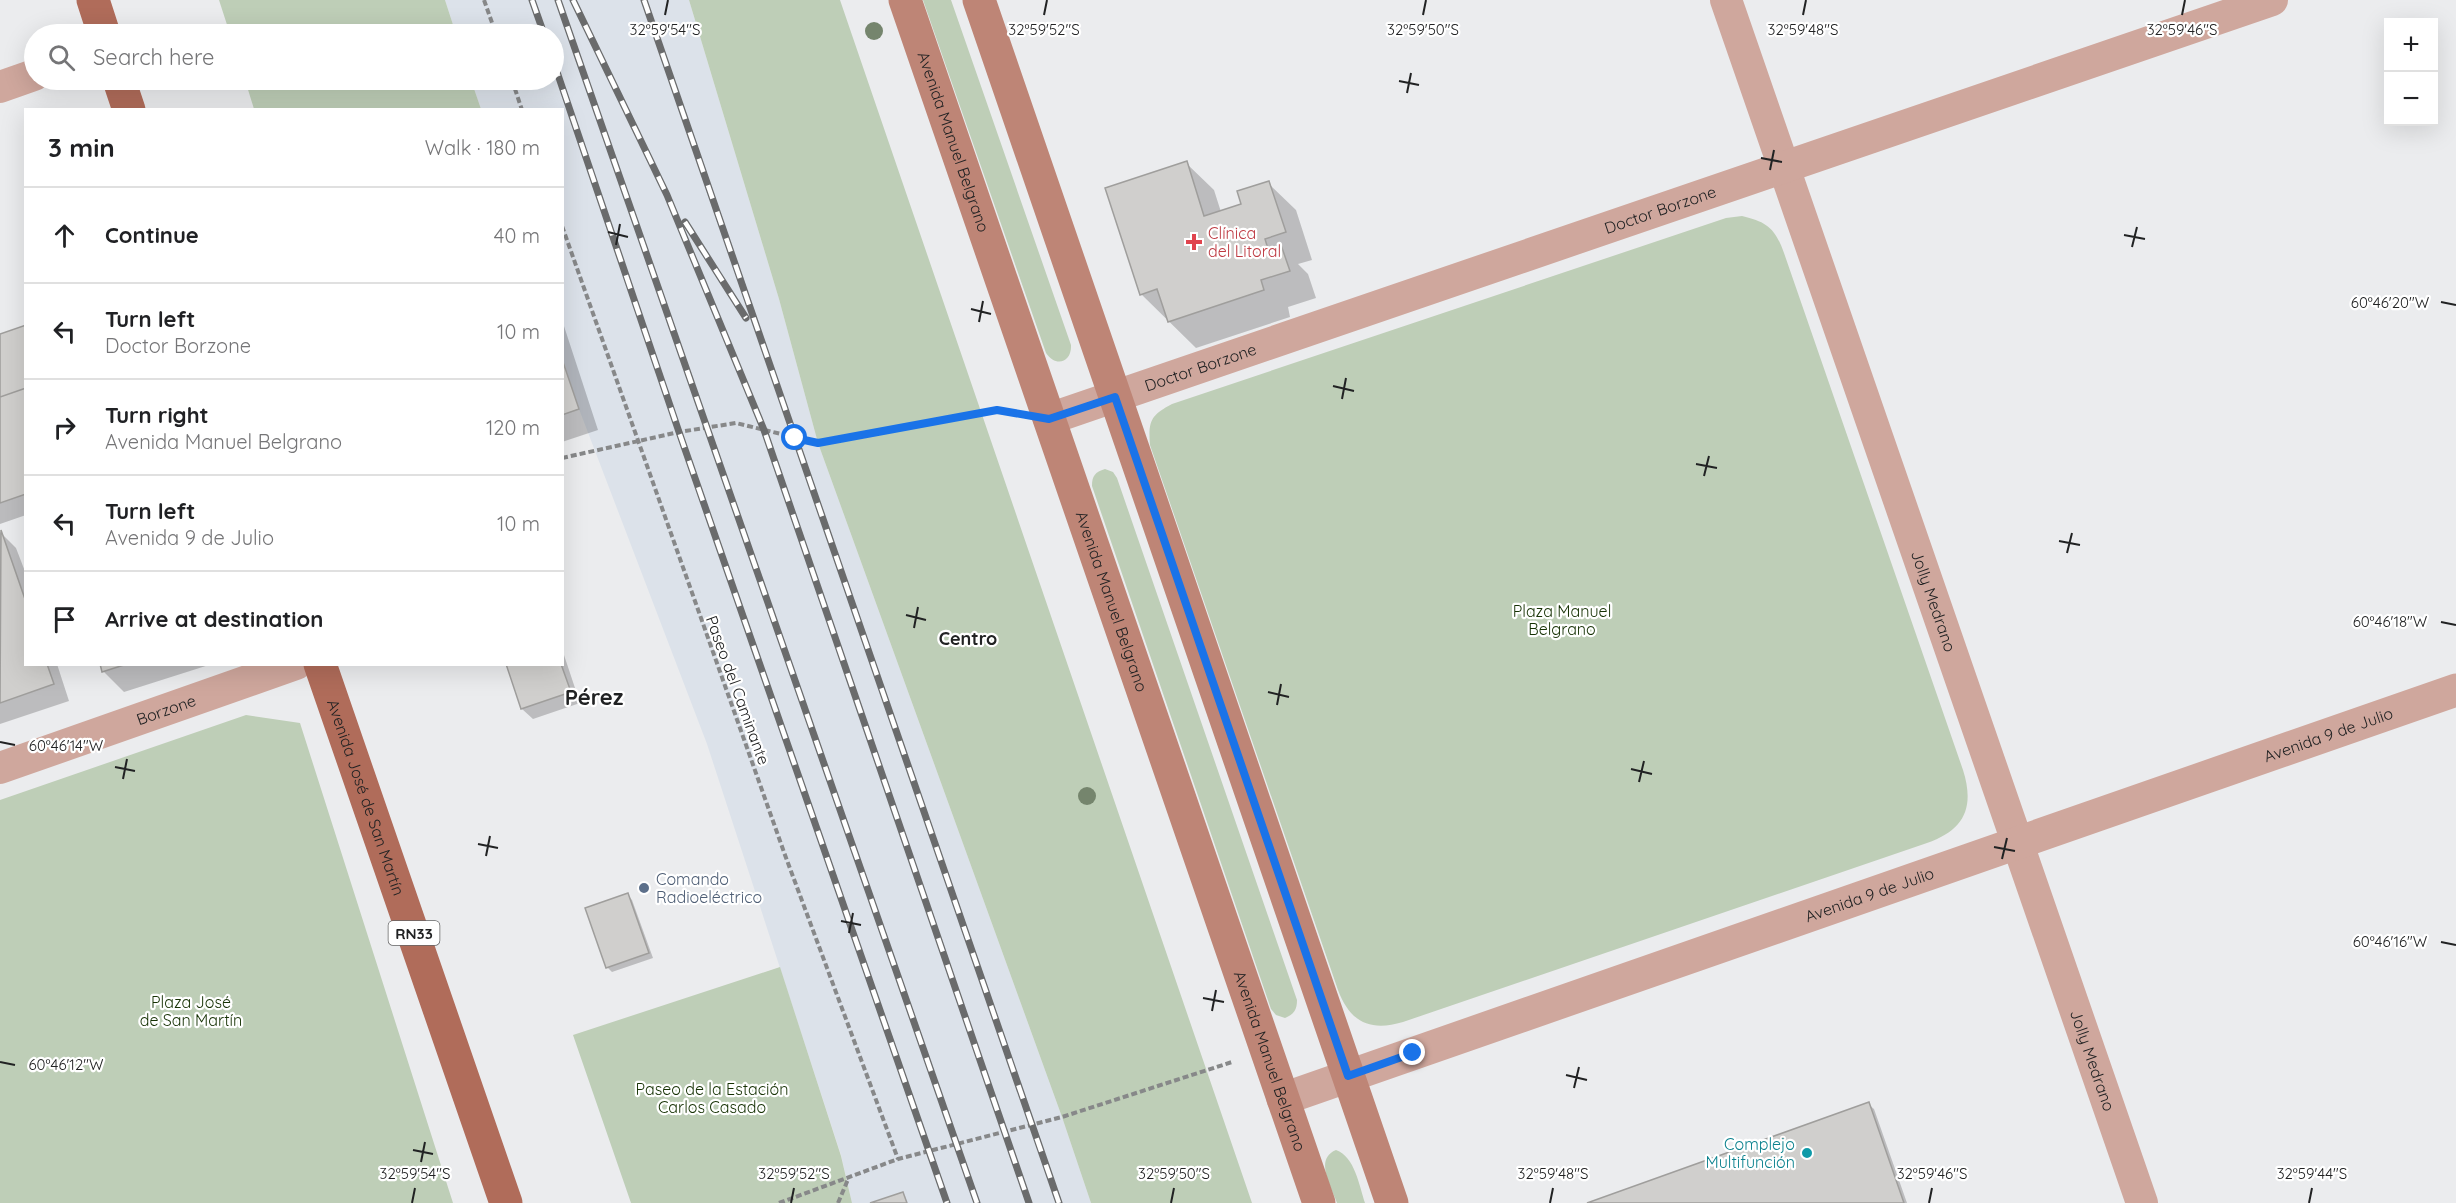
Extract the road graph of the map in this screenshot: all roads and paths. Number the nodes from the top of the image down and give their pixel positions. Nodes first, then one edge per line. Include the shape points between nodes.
1 (93, 0) edge
2 (484, 0) edge
3 (905, 0) edge
4 (979, 0) edge
5 (1726, 0) edge
6 (2272, 0) edge
7 (101, 24) edge
8 (492, 24) edge
9 (24, 79) edge
10 (0, 87) edge
11 (122, 90) edge
12 (515, 90) edge
13 (128, 108) edge
14 (521, 108) edge
15 (1784, 167) junction
16 (564, 232) edge
17 (1115, 397) junction
18 (1049, 419) junction
19 (637, 442) junction
20 (564, 458) edge
21 (290, 666) edge
22 (321, 666) edge
23 (2456, 690) edge
24 (0, 768) edge
25 (2017, 843) junction
26 (1268, 1055) junction
27 (1348, 1076) junction
28 (1283, 1099) junction
29 (898, 1158) junction
30 (849, 1177) junction
31 (506, 1203) edge
32 (779, 1203) edge
33 (838, 1203) edge
34 (1319, 1203) edge
35 (1392, 1203) edge
36 (2142, 1203) edge

1 - 7 main road
2 - 8 path
3 - 18 main road, Avenida Manuel Belgrano
4 - 17 main road
5 - 15 street, Jolly Medrano
6 - 15 street, Doctor Borzone
9 - 10 street
11 - 13 main road
12 - 14 path
15 - 17 street, Doctor Borzone
15 - 25 street, Jolly Medrano
16 - 19 path, Paseo del Caminante
17 - 18 street, Doctor Borzone
17 - 27 main road
18 - 19 path via 997,410 818,443 736,423
18 - 26 main road, Avenida Manuel Belgrano
19 - 20 path
19 - 29 path, Paseo del Caminante via 784,855
21 - 24 street, Borzone
22 - 31 main road, Avenida José de San Martín / RN33
23 - 25 street, Avenida 9 de Julio
25 - 27 street, Avenida 9 de Julio
25 - 36 street, Jolly Medrano
26 - 28 main road, Avenida Manuel Belgrano
26 - 29 path via 1241,1059 1062,1117
27 - 28 street, Avenida 9 de Julio
27 - 35 main road
28 - 34 main road, Avenida Manuel Belgrano
29 - 30 path
30 - 32 path
30 - 33 path

